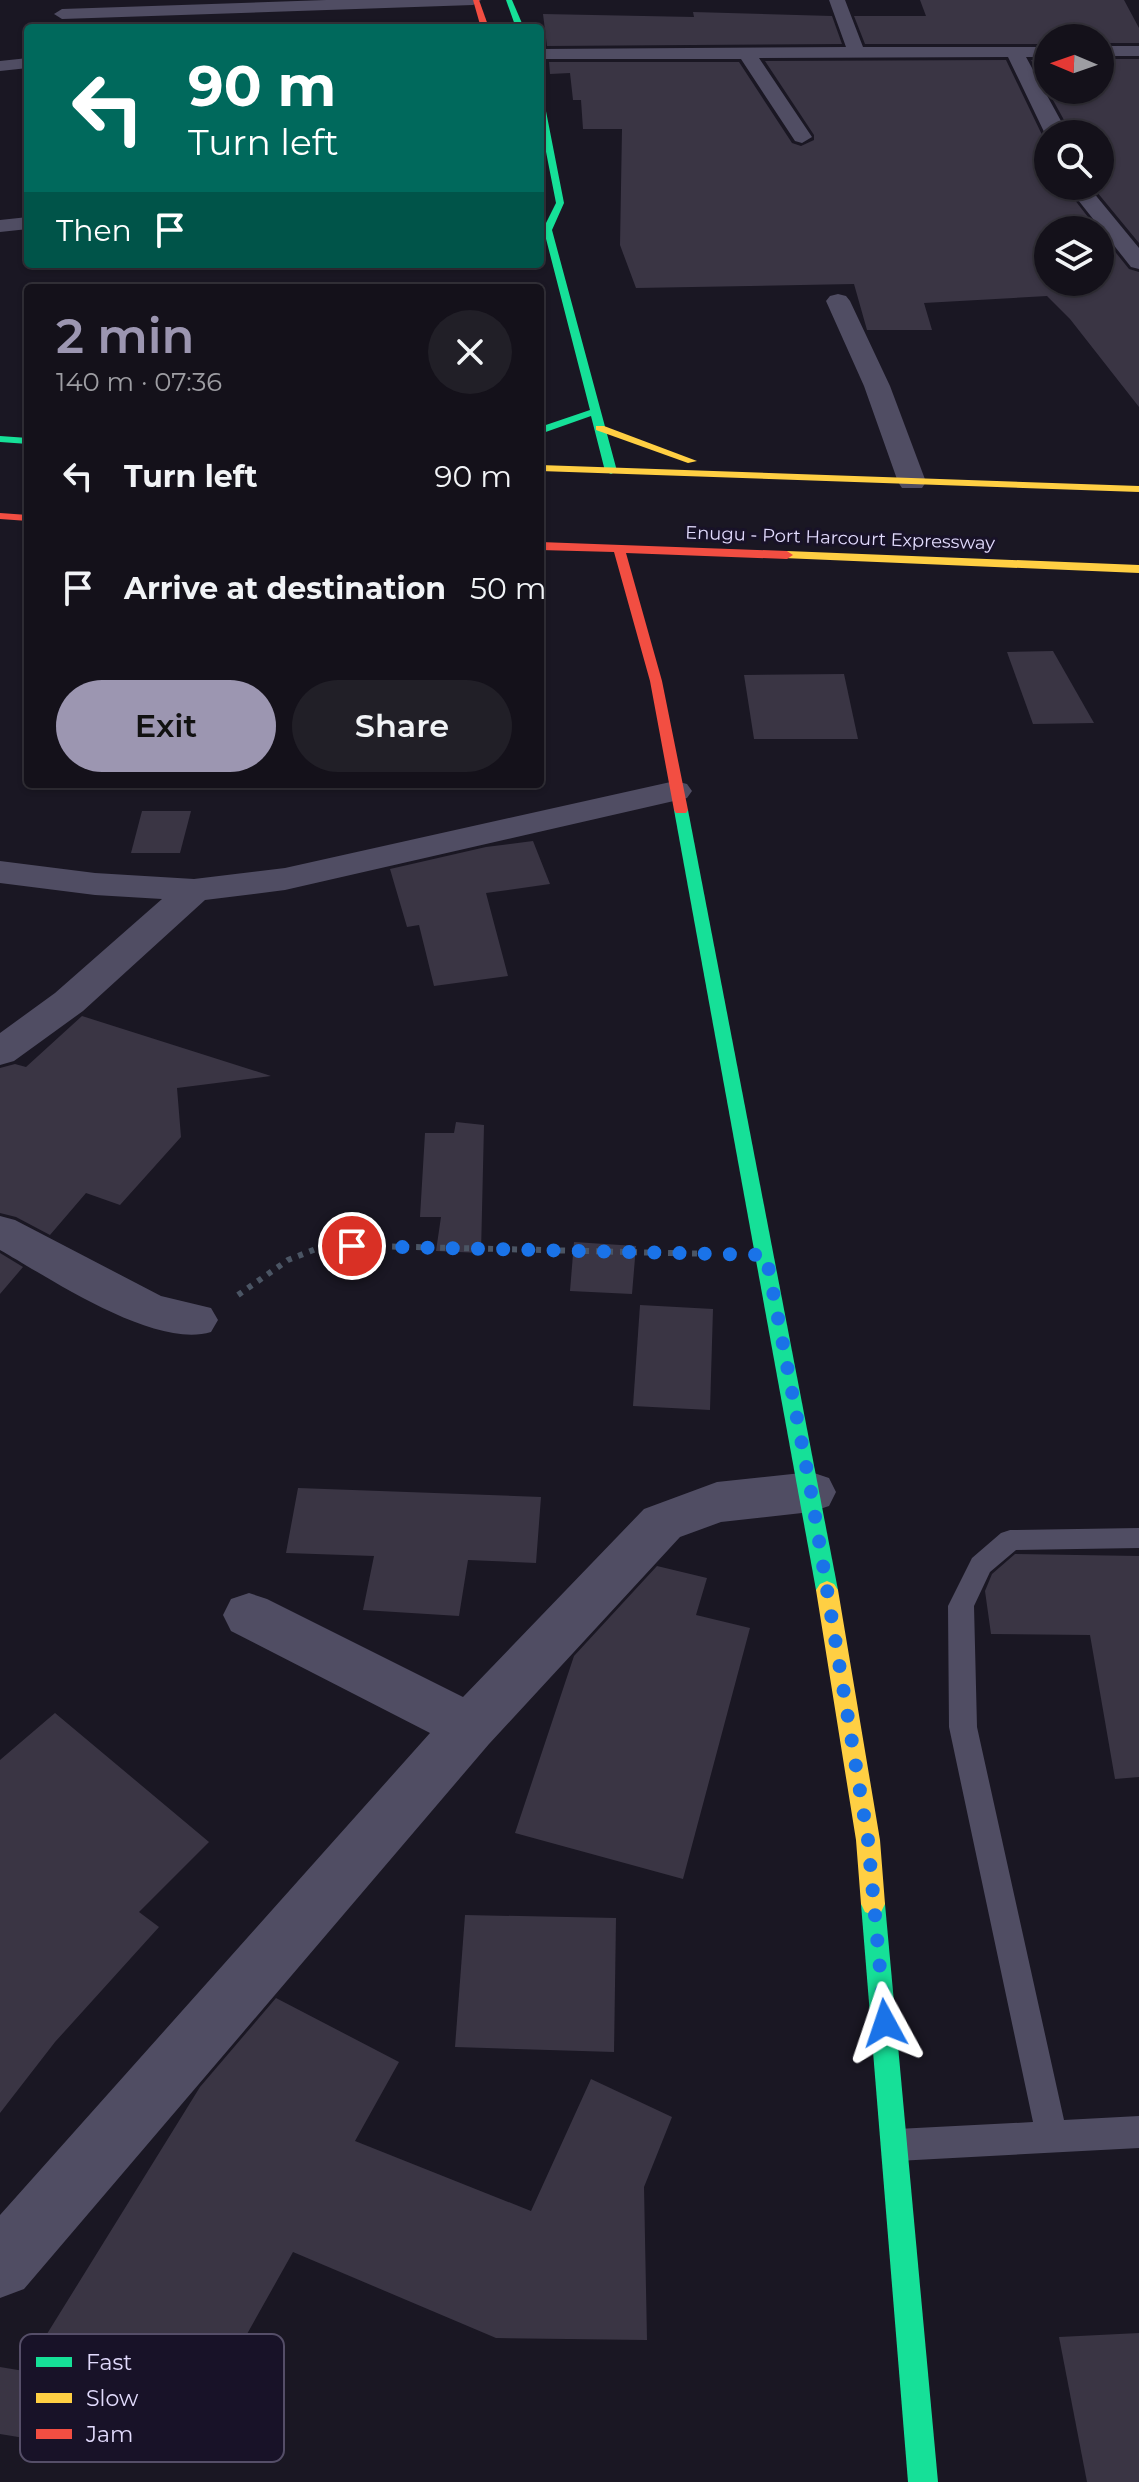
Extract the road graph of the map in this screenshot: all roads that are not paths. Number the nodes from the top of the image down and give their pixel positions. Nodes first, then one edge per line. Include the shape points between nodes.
1 (474, 0) edge
2 (509, 0) edge
3 (837, 0) edge
4 (297, 3) edge
5 (62, 14) dead end
6 (483, 24) edge
7 (518, 24) edge
8 (1114, 51) edge
9 (1139, 51) edge
10 (856, 52) junction
11 (1014, 52) junction
12 (1034, 52) edge
13 (746, 53) junction
14 (544, 54) edge
15 (24, 63) edge
16 (0, 66) edge
17 (1050, 120) edge
18 (544, 121) edge
19 (802, 137) dead end
20 (1088, 200) edge
21 (24, 223) edge
22 (0, 226) edge
23 (544, 226) edge
24 (1139, 262) edge
25 (838, 301) dead end
26 (598, 419) junction
27 (544, 430) edge
28 (0, 439) edge
29 (24, 441) edge
30 (544, 468) edge
31 (611, 471) junction
32 (740, 477) junction
33 (912, 482) junction
34 (1139, 489) edge
35 (0, 516) edge
36 (24, 518) edge
37 (544, 546) edge
38 (619, 549) junction
39 (1139, 569) edge
40 (675, 791) junction
41 (0, 872) edge
42 (194, 890) junction
43 (0, 1052) edge
44 (0, 1231) edge
45 (195, 1320) road end
46 (811, 1492) junction
47 (1139, 1538) edge
48 (249, 1615) dead end
49 (470, 1727) junction
50 (1139, 2132) edge
51 (1052, 2137) junction
52 (896, 2145) junction
53 (0, 2265) edge
54 (923, 2482) edge

1 - 4 street
1 - 6 main road
2 - 7 main road
3 - 10 street
4 - 5 street
8 - 9 street
10 - 11 street
10 - 13 street
11 - 12 street
11 - 17 street
13 - 14 street
13 - 19 street
15 - 16 street
18 - 23 main road via 560,203
20 - 24 street
21 - 22 street
23 - 26 main road
25 - 33 street
26 - 27 main road
26 - 31 main road
26 - 32 main road
28 - 29 main road
30 - 31 main road
31 - 32 main road
32 - 33 main road
33 - 34 main road
35 - 36 main road
37 - 38 main road, Enugu - Port Harcourt Expressway
38 - 39 main road, Enugu - Port Harcourt Expressway
38 - 40 main road via 656,681
40 - 42 street via 285,879
40 - 46 main road
41 - 42 street
42 - 43 street via 69,1002
44 - 45 street via 151,1311
46 - 49 street via 717,1502 662,1523
46 - 52 main road via 868,1840
47 - 51 lane via 1010,1540 981,1565 961,1606 963,1727
48 - 49 street
49 - 53 street
50 - 51 lane
51 - 52 lane
52 - 54 main road

